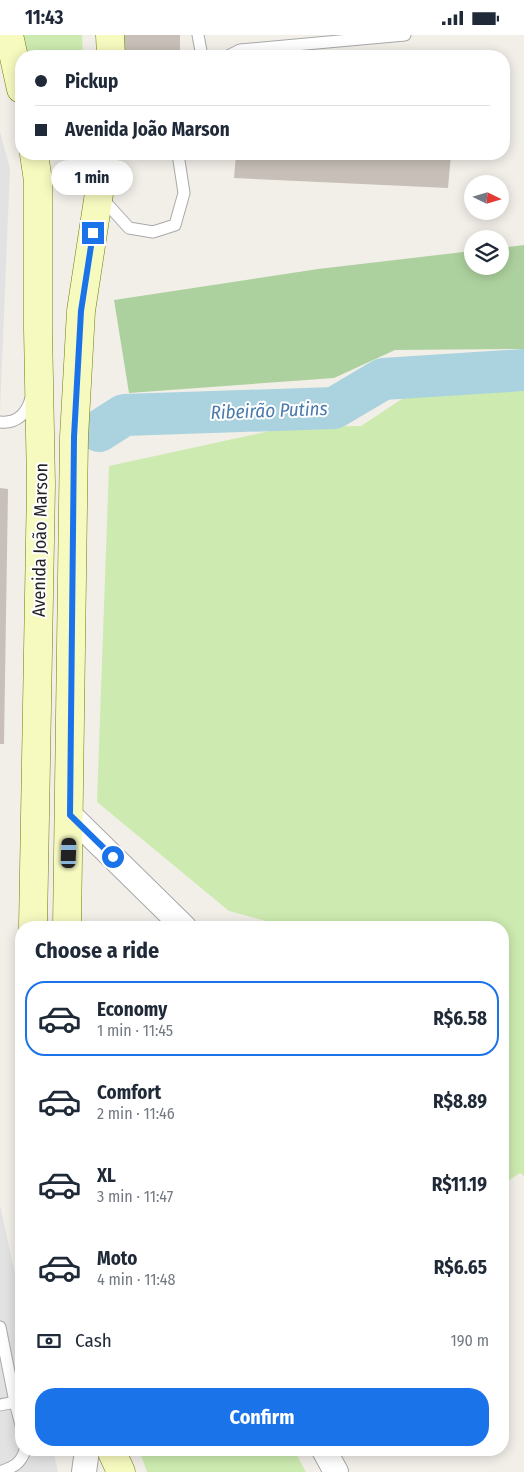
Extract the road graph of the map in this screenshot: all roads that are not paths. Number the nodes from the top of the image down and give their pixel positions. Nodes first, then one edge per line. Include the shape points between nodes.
1 (8, 35) edge
2 (110, 35) edge
3 (198, 35) edge
4 (405, 35) edge
5 (111, 50) edge
6 (201, 50) edge
7 (240, 50) edge
8 (15, 62) edge
9 (35, 160) edge
10 (104, 160) edge
11 (179, 160) edge
12 (99, 195) junction
13 (38, 329) junction
14 (0, 422) edge
15 (70, 815) junction
16 (33, 921) edge
17 (67, 921) edge
18 (178, 921) edge
19 (0, 1327) edge
20 (15, 1402) joint
21 (0, 1405) edge
22 (23, 1456) edge
23 (86, 1456) edge
24 (114, 1456) edge
25 (327, 1456) edge
26 (0, 1471) edge
27 (84, 1472) edge
28 (121, 1472) edge
29 (336, 1472) edge

1 - 8 main road
2 - 5 main road
3 - 6 lane
4 - 7 lane
9 - 13 main road, Avenida João Marson via 38,181
10 - 12 main road, Avenida João Marson
11 - 12 lane via 184,193 175,225 153,232 129,228
12 - 15 main road, Avenida João Marson via 81,311 74,437
13 - 14 lane via 27,410 12,422
13 - 16 main road, Avenida João Marson via 41,485
15 - 17 main road, Avenida João Marson
15 - 18 street
19 - 20 lane
20 - 21 lane
22 - 26 lane via 16,1466
23 - 27 street
24 - 28 main road
25 - 29 street

